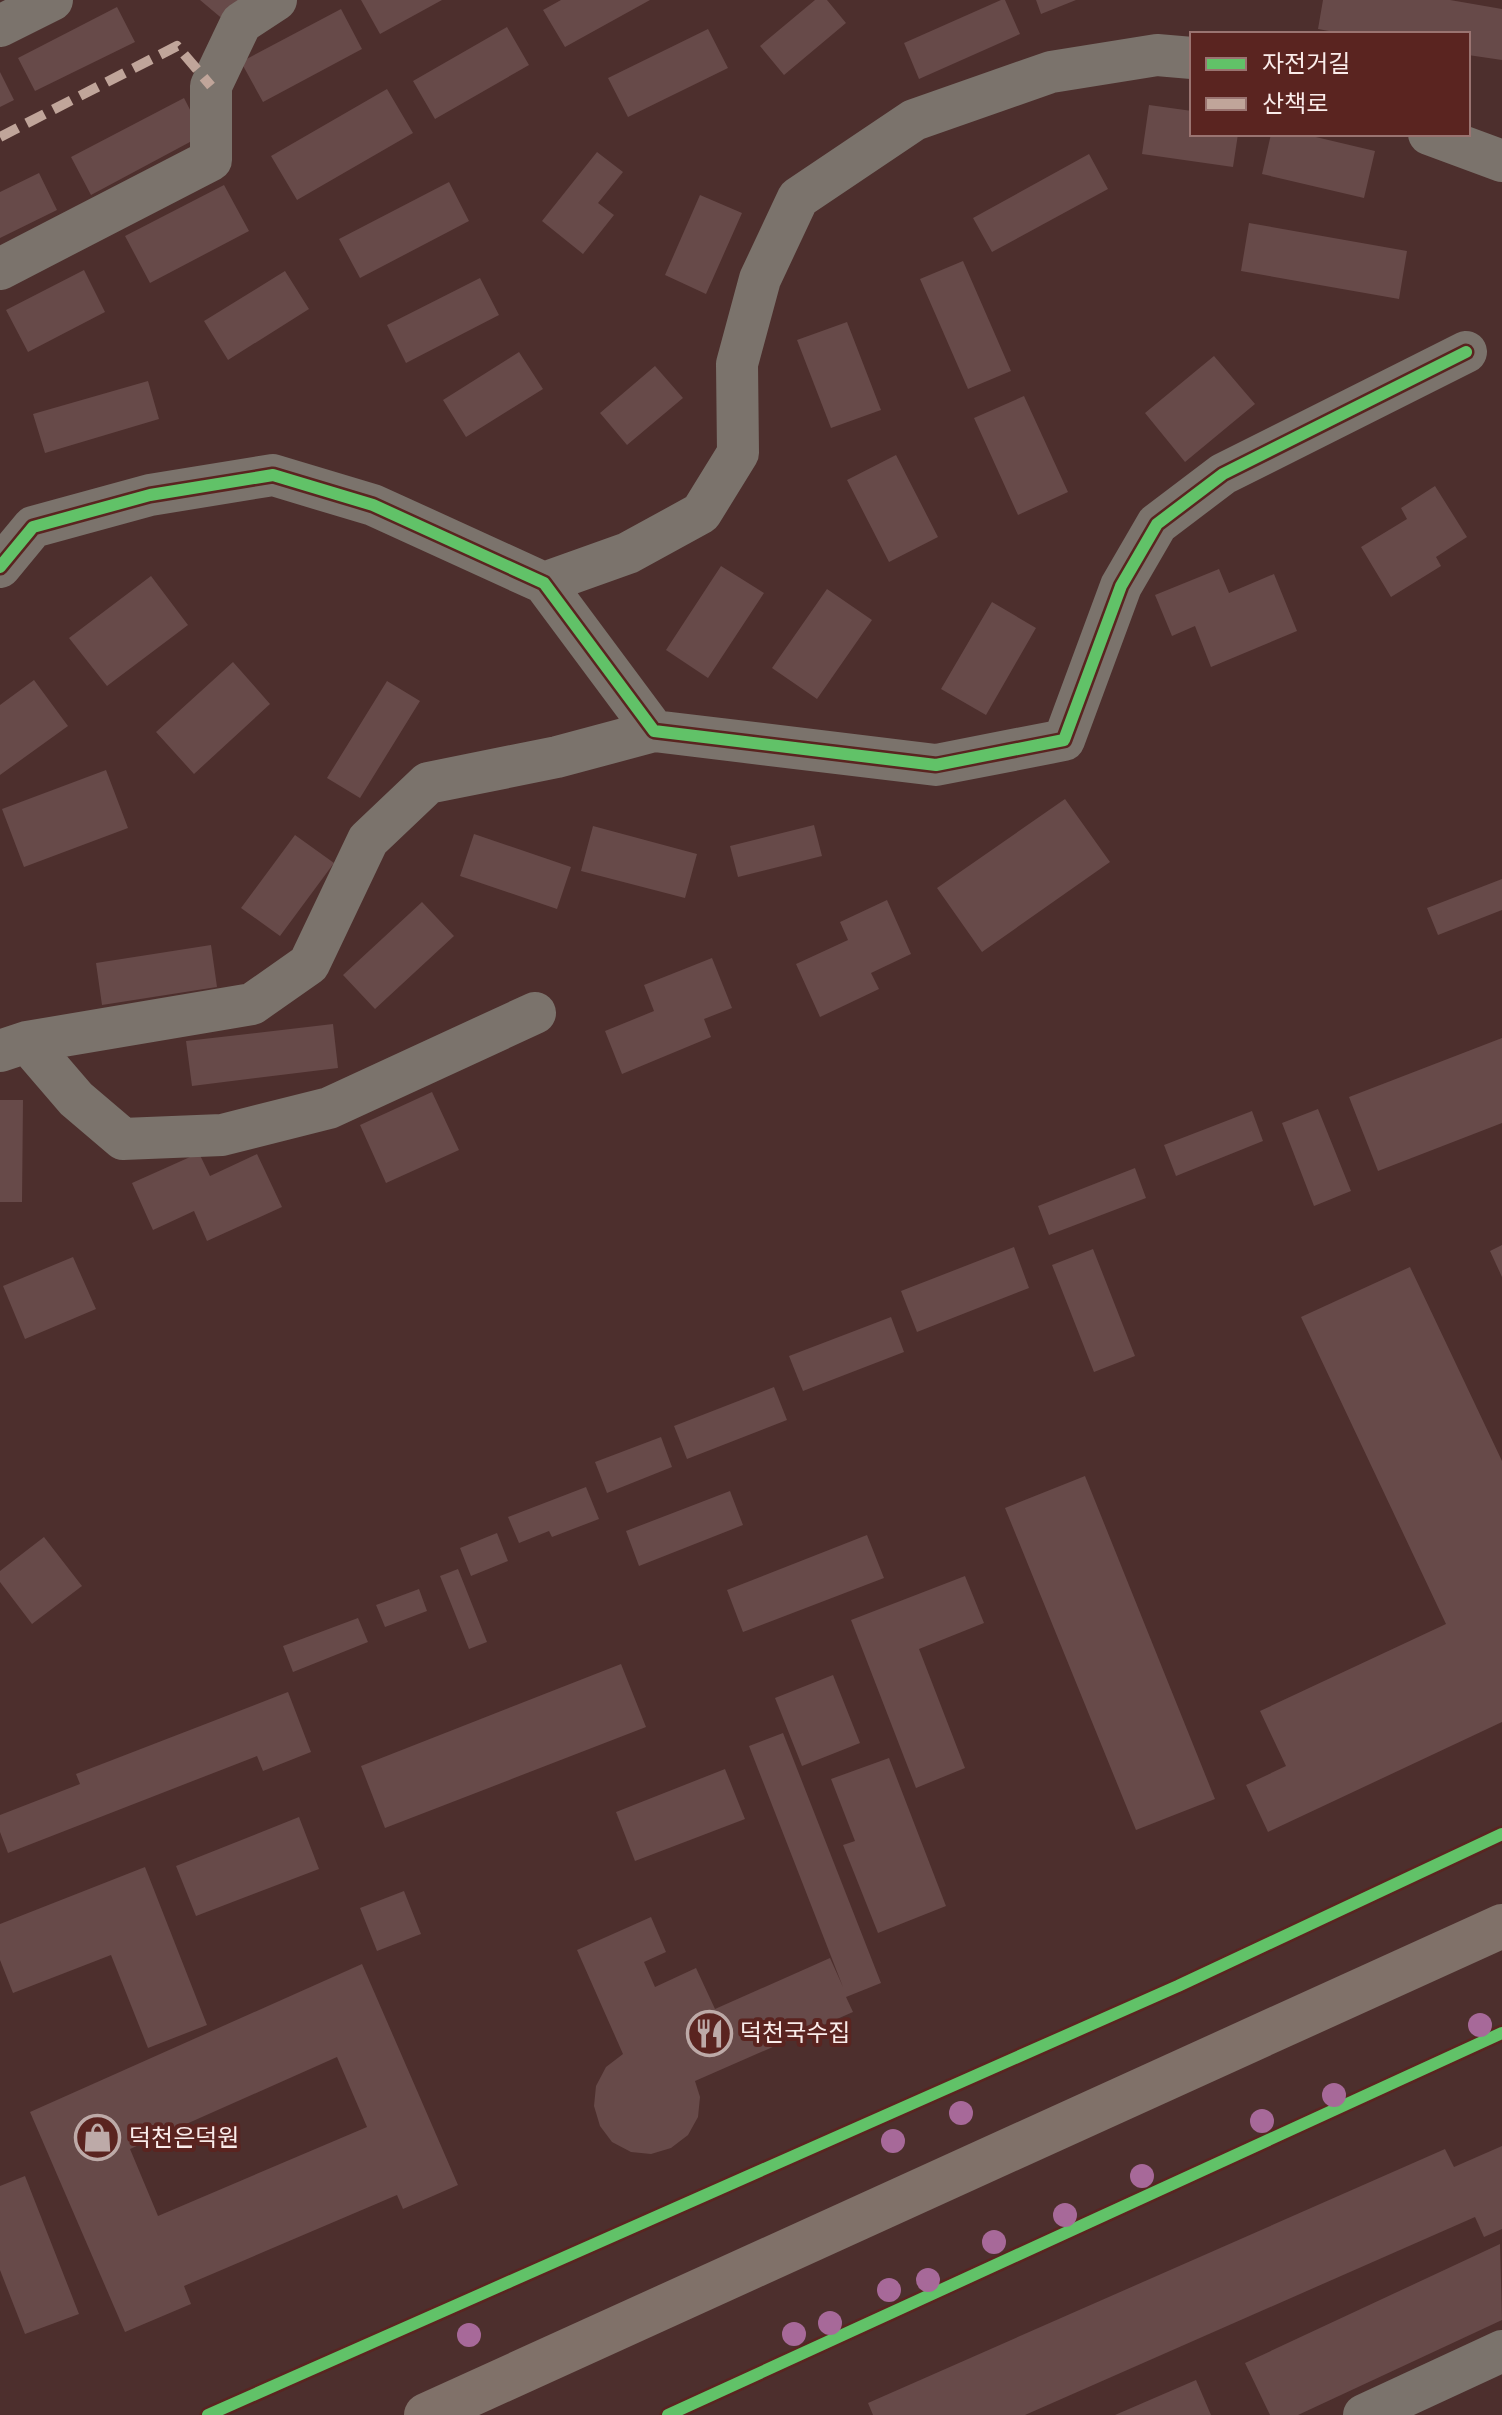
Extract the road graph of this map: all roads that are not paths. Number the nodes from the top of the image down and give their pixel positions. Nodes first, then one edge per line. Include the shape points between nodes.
1 (52, 0) edge
2 (276, 0) edge
3 (0, 26) edge
4 (1190, 58) edge
5 (1434, 136) edge
6 (1502, 161) edge
7 (0, 269) edge
8 (1466, 352) dead end
9 (0, 567) edge
10 (544, 583) junction
11 (654, 731) junction
12 (535, 1013) dead end
13 (13, 1047) edge
14 (1502, 1926) edge
15 (1502, 2351) edge
16 (426, 2415) edge
17 (1364, 2415) edge

1 - 3 street
2 - 7 street via 241,23 211,86 211,160
4 - 10 street via 1157,55 1051,72 914,120 798,198 760,279 737,364 738,453 701,513 628,553
5 - 6 street
8 - 11 street via 1223,474 1157,524 1121,586 1064,740 936,765
9 - 10 street via 33,527 150,495 273,475 373,505
10 - 11 street
11 - 13 street via 428,783 368,840 309,964 252,1004
12 - 13 street via 329,1108 222,1135 123,1139
14 - 16 main road
15 - 17 street

